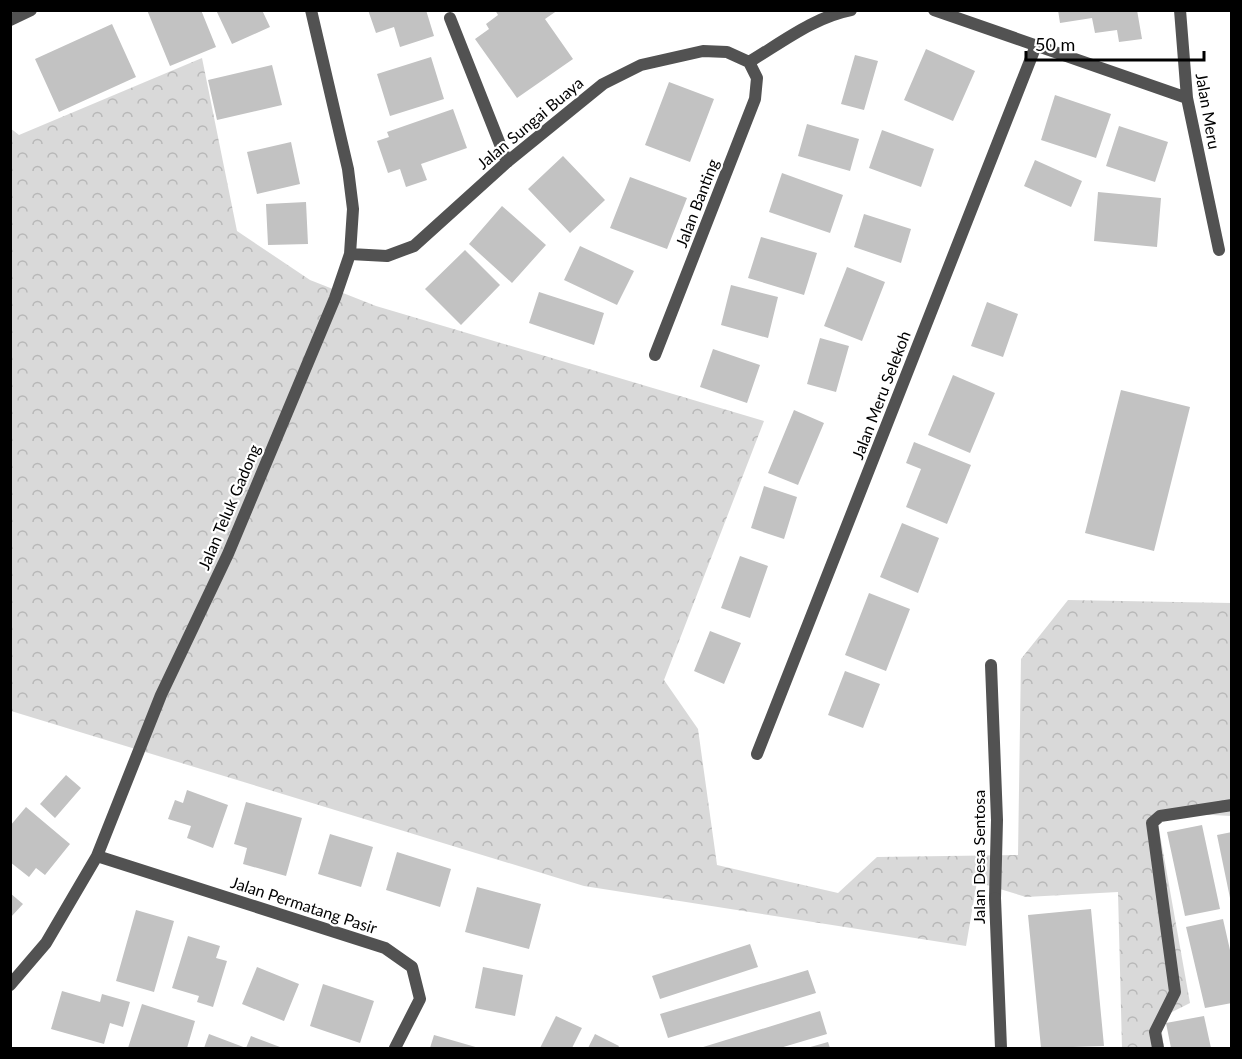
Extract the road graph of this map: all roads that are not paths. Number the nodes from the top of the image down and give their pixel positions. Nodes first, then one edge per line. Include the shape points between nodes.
1 (31, 10) edge
2 (311, 10) edge
3 (851, 10) edge
4 (1180, 10) edge
5 (941, 11) edge
6 (450, 18) dead end
7 (10, 20) edge
8 (1035, 48) junction
9 (749, 62) junction
10 (1187, 98) junction
11 (507, 162) junction
12 (1219, 250) dead end
13 (350, 254) junction
14 (655, 355) dead end
15 (991, 665) dead end
16 (757, 754) dead end
17 (1232, 805) edge
18 (97, 856) junction
19 (10, 985) edge
20 (395, 1048) edge
21 (1001, 1048) edge
22 (1158, 1048) edge

1 - 7 street
2 - 13 street, Jalan Teluk Gadong via 348,169 353,209
3 - 9 street via 809,26
4 - 10 street, Jalan Meru
5 - 8 street
6 - 11 street
8 - 10 street
8 - 16 street, Jalan Meru Selekoh
9 - 11 street, Jalan Sungai Buaya via 727,52 703,51 641,66 603,84
9 - 14 street, Jalan Banting via 757,78 755,99
10 - 12 street, Jalan Meru
11 - 13 street, Jalan Sungai Buaya via 404,252 369,257
13 - 18 street, Jalan Teluk Gadong via 233,543 161,695
15 - 21 street, Jalan Desa Sentosa
17 - 22 street via 1160,816 1152,823 1175,992 1155,1032
18 - 19 street, Jalan Teluk Gadong via 46,943
18 - 20 street, Jalan Permatang Pasir via 385,948 412,967 420,999

